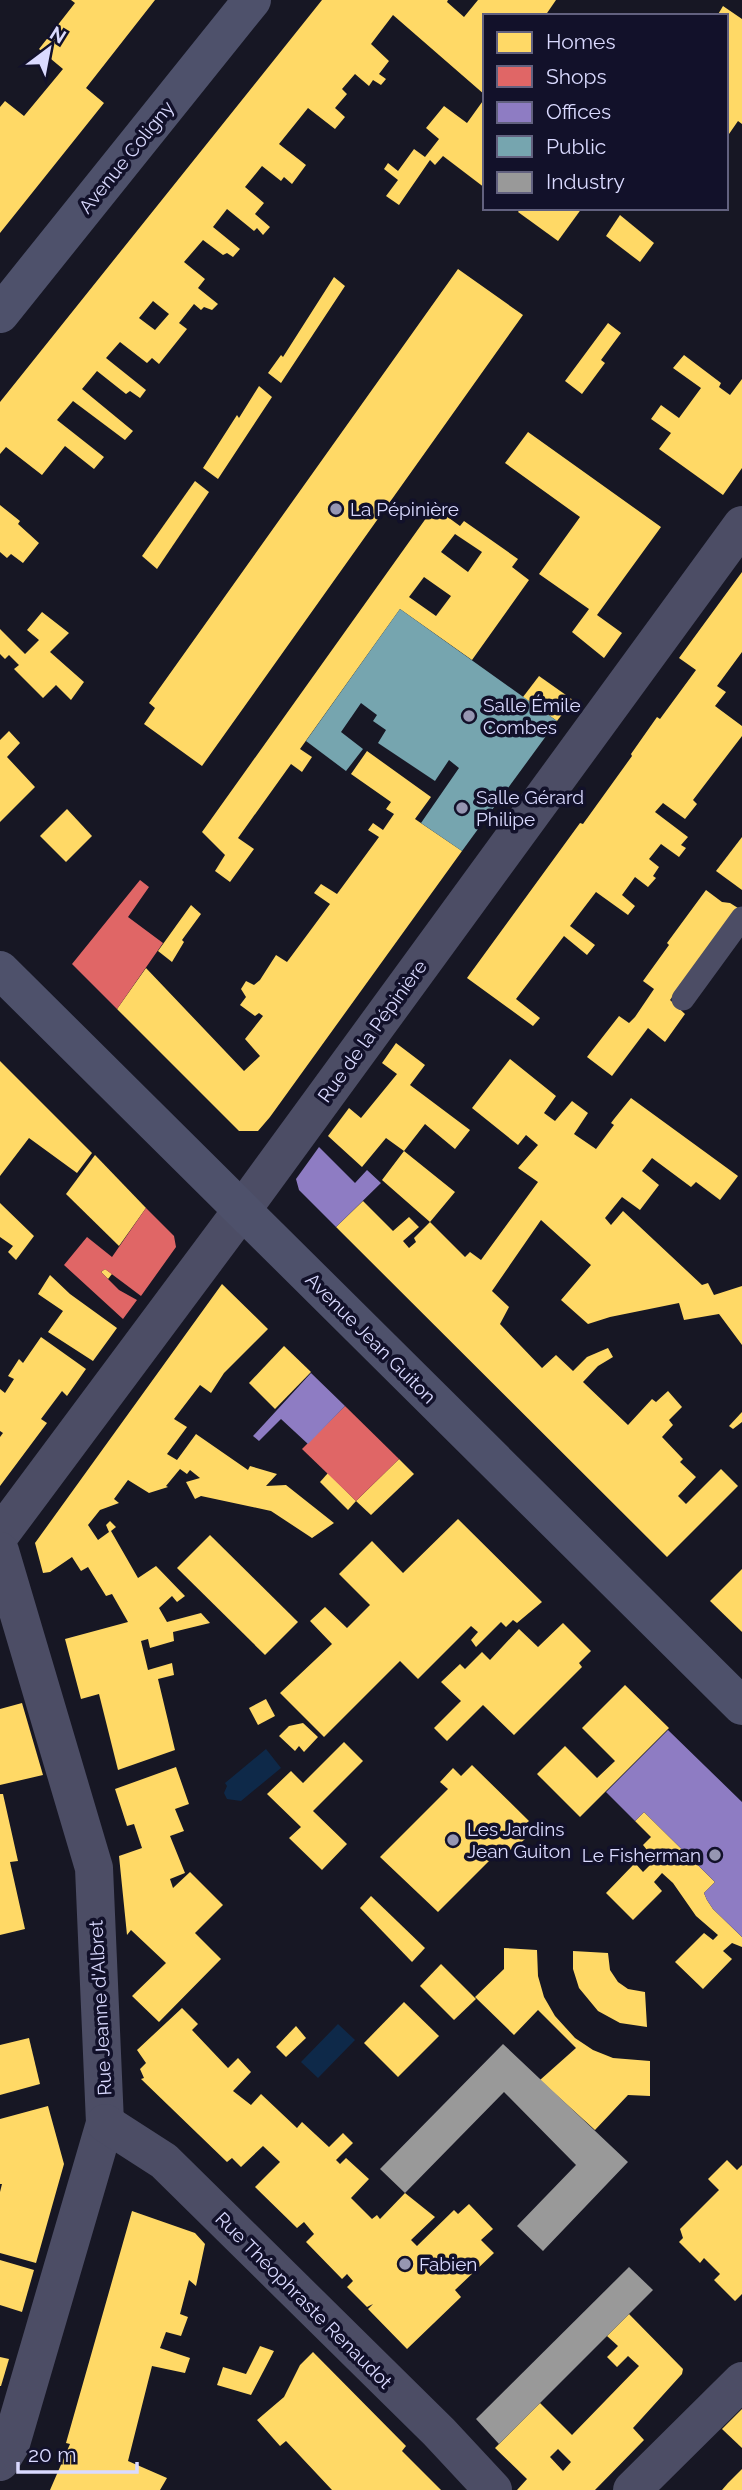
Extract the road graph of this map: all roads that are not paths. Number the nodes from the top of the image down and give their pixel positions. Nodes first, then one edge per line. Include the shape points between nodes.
1 (252, 0) edge
2 (0, 313) edge
3 (741, 528) edge
4 (742, 918) edge
5 (0, 970) edge
6 (683, 999) dead end
7 (242, 1210) junction
8 (0, 1535) edge
9 (0, 1551) edge
10 (742, 1706) edge
11 (105, 2123) junction
12 (742, 2381) edge
13 (0, 2462) edge
14 (493, 2490) edge
15 (632, 2490) edge

1 - 2 main road, Avenue Coligny
3 - 7 street, Rue de la Pépinière
4 - 6 lane
5 - 7 main road, Avenue Jean Guiton
7 - 8 street, Rue de la Pépinière
7 - 10 main road, Avenue Jean Guiton
9 - 11 street, Rue Jeanne d'Albret via 94,1868
11 - 13 street, Rue Jeanne d'Albret via 11,2444
11 - 14 street, Rue Théophraste Renaudot via 164,2161
12 - 15 street

